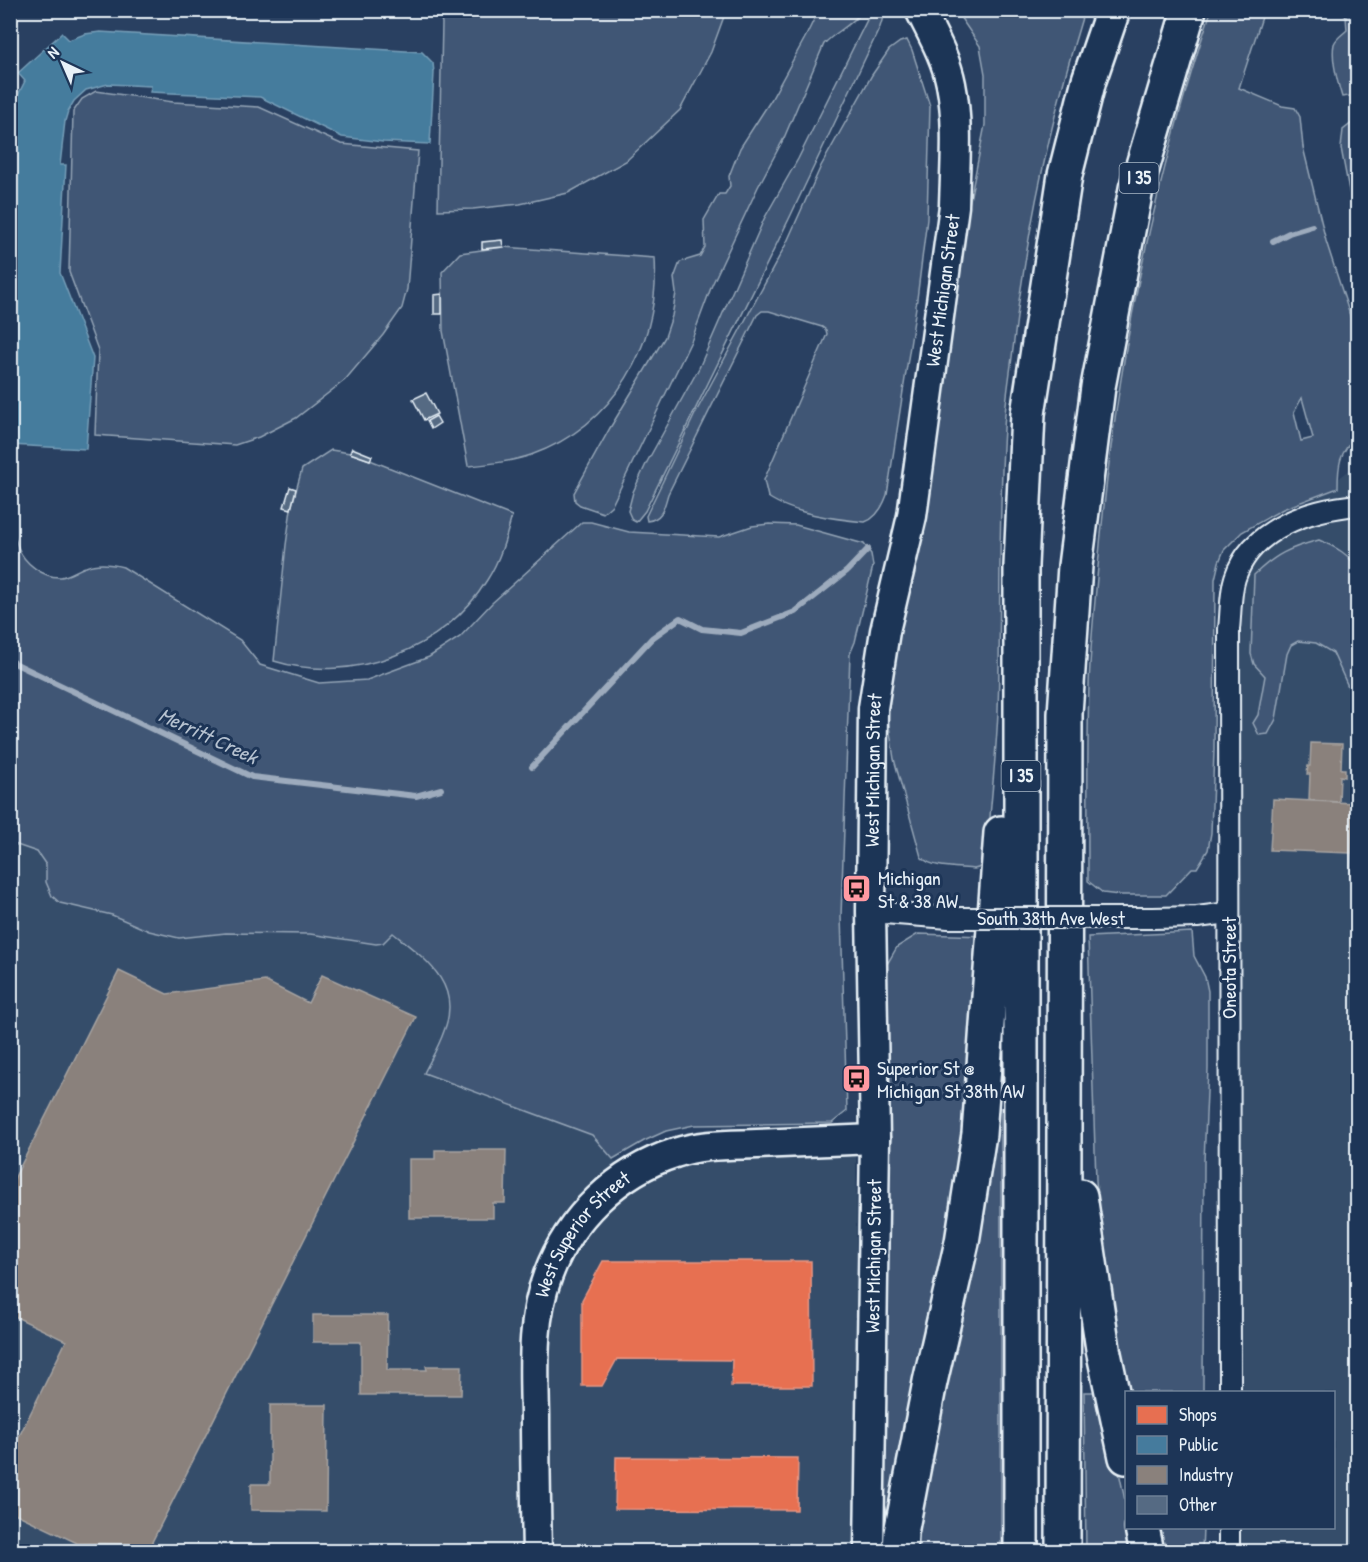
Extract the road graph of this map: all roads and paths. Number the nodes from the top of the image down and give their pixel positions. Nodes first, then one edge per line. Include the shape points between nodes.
1 (920, 10) edge
2 (1113, 10) edge
3 (1189, 10) edge
4 (1358, 505) edge
5 (1021, 707) junction
6 (871, 912) junction
7 (1229, 913) junction
8 (1063, 1084) junction
9 (875, 1139) junction
10 (1230, 1391) edge
11 (1125, 1452) edge
12 (1142, 1529) edge
13 (1229, 1529) edge
14 (537, 1551) edge
15 (869, 1551) edge
16 (900, 1551) edge
17 (1021, 1551) edge
18 (1063, 1551) edge
19 (1147, 1551) edge
20 (1229, 1551) edge

1 - 6 street, West Michigan Street via 951,83 954,206 912,516 885,631 873,708
2 - 5 highway, I 35 via 1089,80 1065,175 1028,414 1021,566
3 - 8 highway, I 35 via 1136,189 1098,387 1075,566 1065,714
4 - 7 street, Oneota Street via 1313,513 1275,530 1251,548 1235,578 1229,629
5 - 16 highway via 1003,799 979,1134 962,1242 930,1382
5 - 17 highway, I 35
6 - 7 street, South 38th Ave West, bridge via 949,918 1153,918
6 - 9 street, West Michigan Street
7 - 10 street, Oneota Street
8 - 11 highway via 1102,1349
8 - 18 highway, I 35
9 - 14 street, West Superior Street via 709,1146 676,1152 611,1186 586,1210 566,1238 548,1275 537,1316
9 - 15 street, West Michigan Street
12 - 19 highway
13 - 20 street

